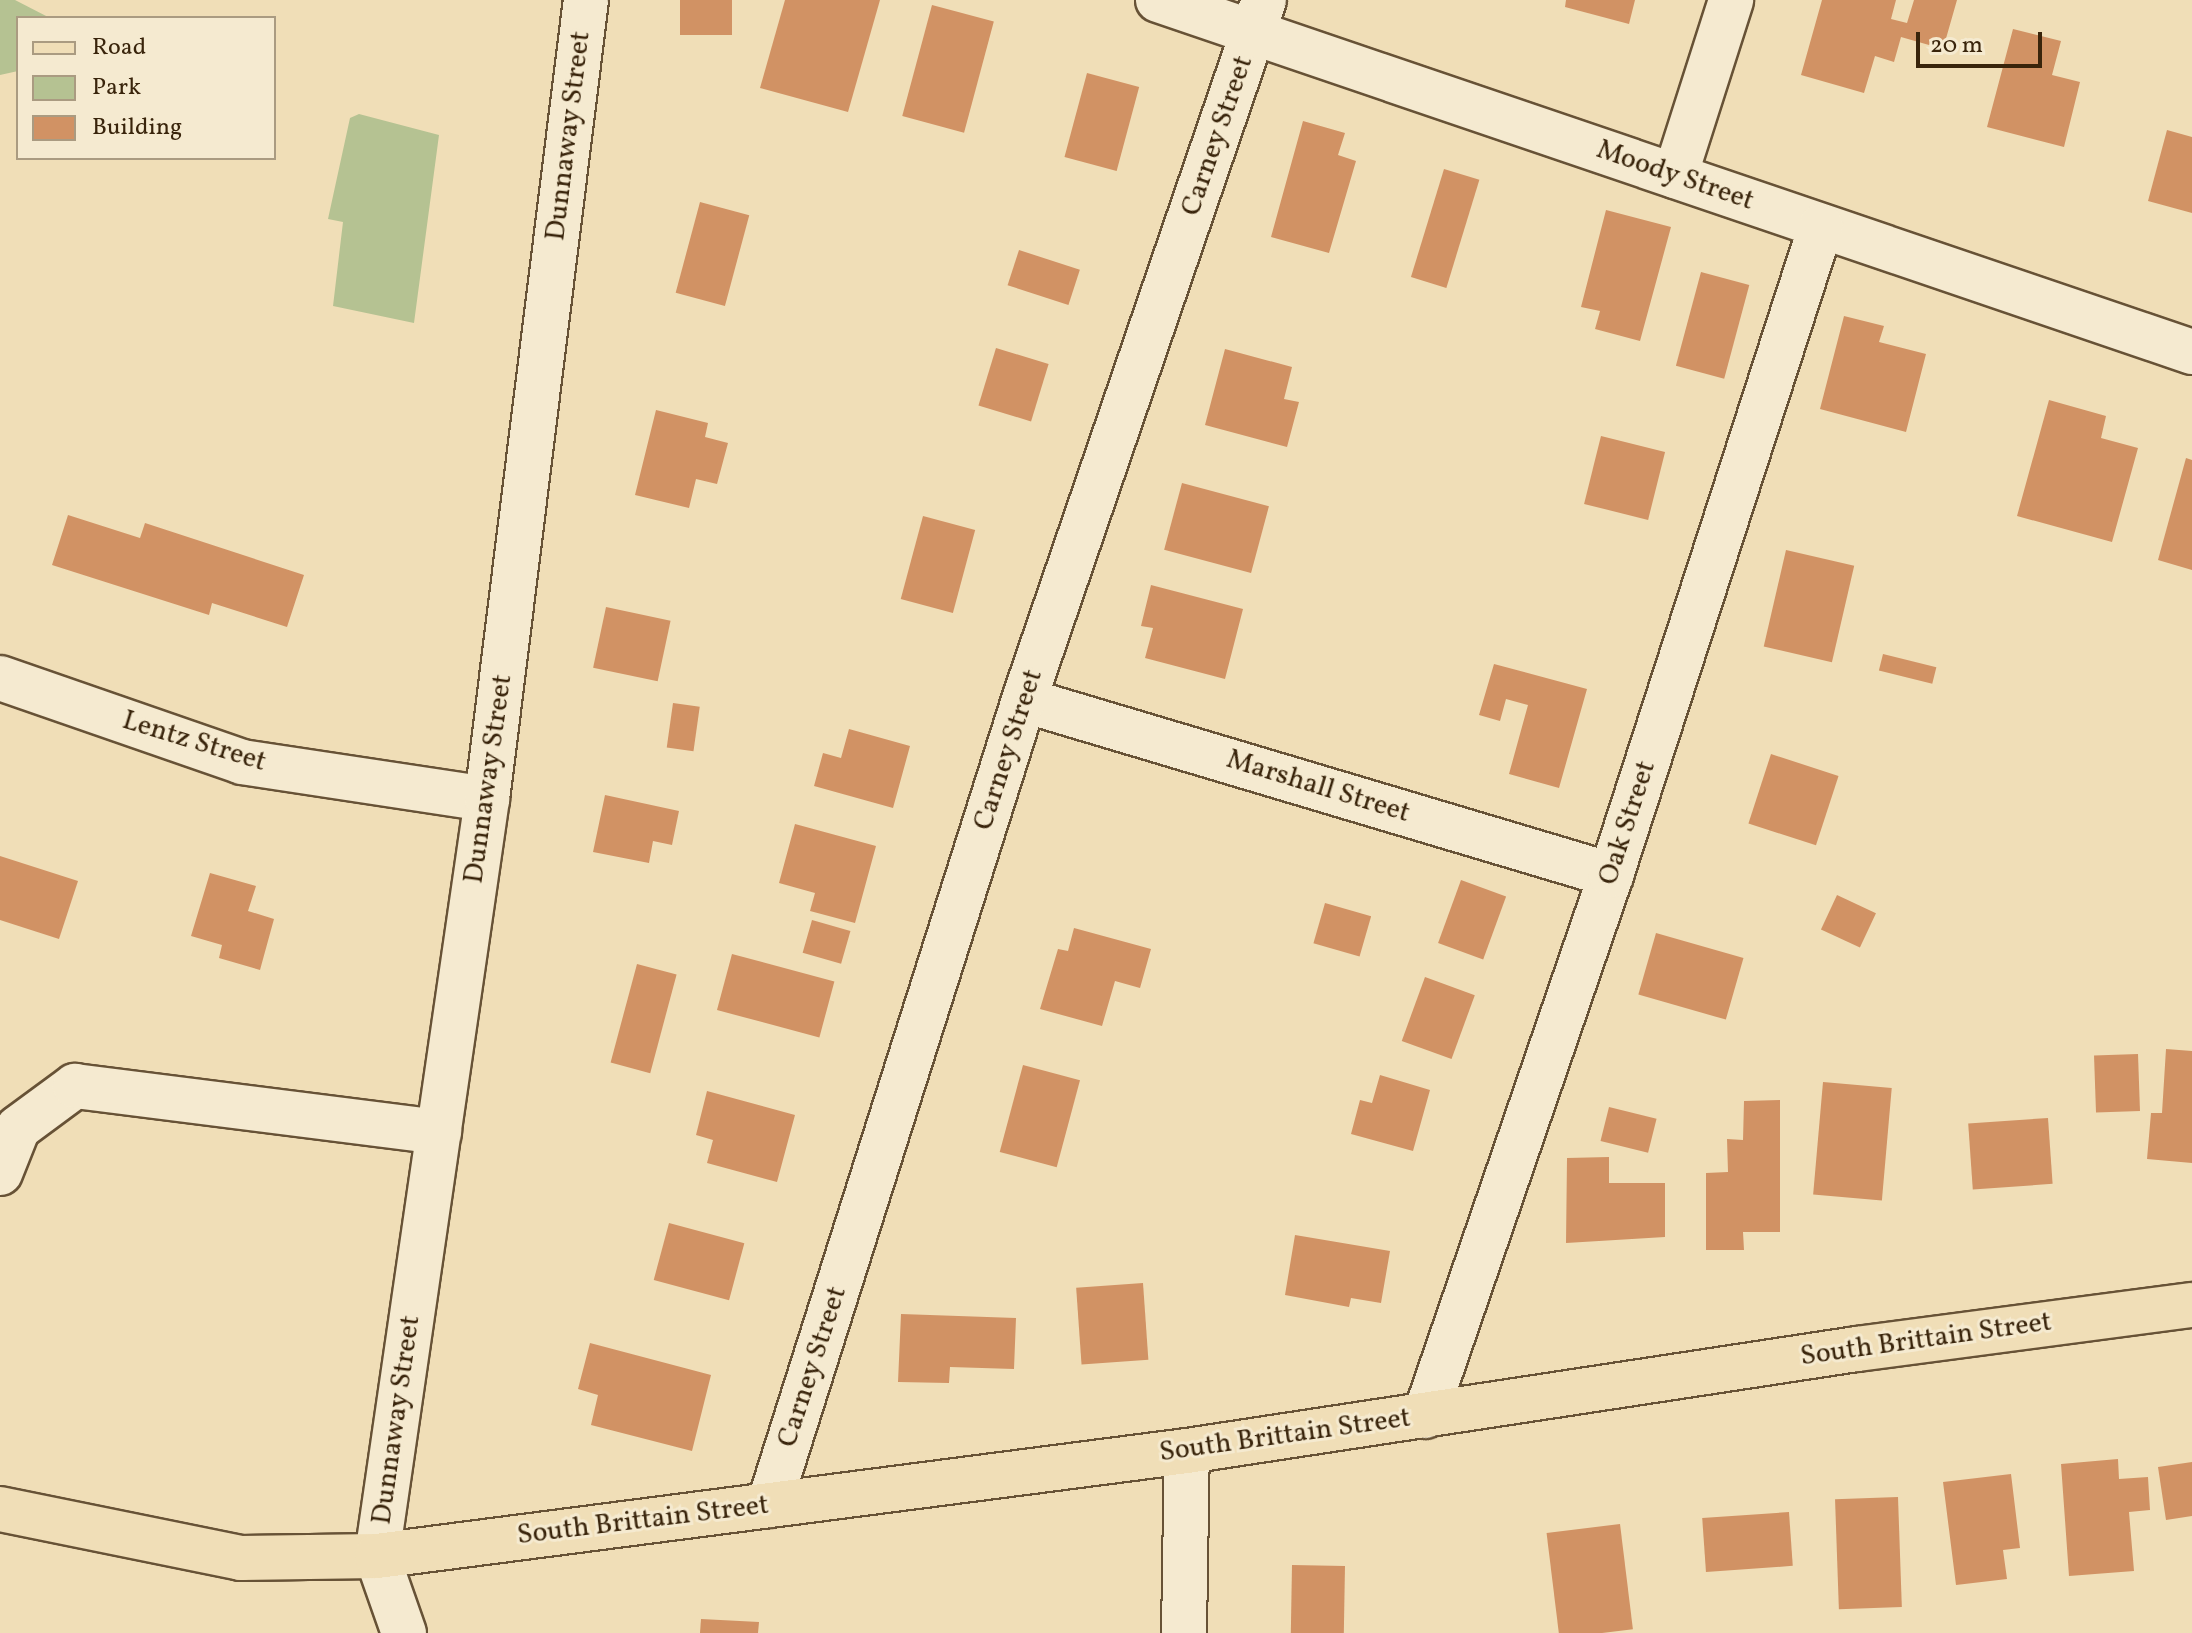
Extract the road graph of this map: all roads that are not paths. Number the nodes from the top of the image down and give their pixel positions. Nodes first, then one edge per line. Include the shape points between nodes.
1 (586, 0) edge
2 (1158, 0) edge
3 (1731, 0) edge
4 (1259, 15) edge
5 (1675, 176) junction
6 (1821, 226) junction
7 (2192, 352) edge
8 (0, 678) edge
9 (1024, 700) junction
10 (487, 799) junction
11 (1611, 875) junction
12 (439, 1132) junction
13 (0, 1173) edge
14 (2192, 1305) edge
15 (1425, 1416) junction
16 (1187, 1451) junction
17 (769, 1505) junction
18 (0, 1509) edge
19 (377, 1556) junction
20 (404, 1633) edge
21 (1184, 1633) edge

1 - 10 street, Dunnaway Street
2 - 4 street, Moody Street
3 - 5 street
4 - 5 street, Moody Street
4 - 9 street, Carney Street
5 - 6 street, Moody Street
6 - 7 street, Moody Street
6 - 11 street, Oak Street
8 - 10 street, Lentz Street via 242,762
9 - 11 street, Marshall Street
9 - 17 street, Carney Street
10 - 12 street, Dunnaway Street
11 - 15 street, Oak Street
12 - 13 street via 75,1086 18,1128
12 - 19 street, Dunnaway Street
14 - 15 main road, South Brittain Street
15 - 16 main road, South Brittain Street
16 - 17 main road, South Brittain Street
16 - 21 street
17 - 19 main road, South Brittain Street
18 - 19 main road, South Brittain Street via 241,1558
19 - 20 street

